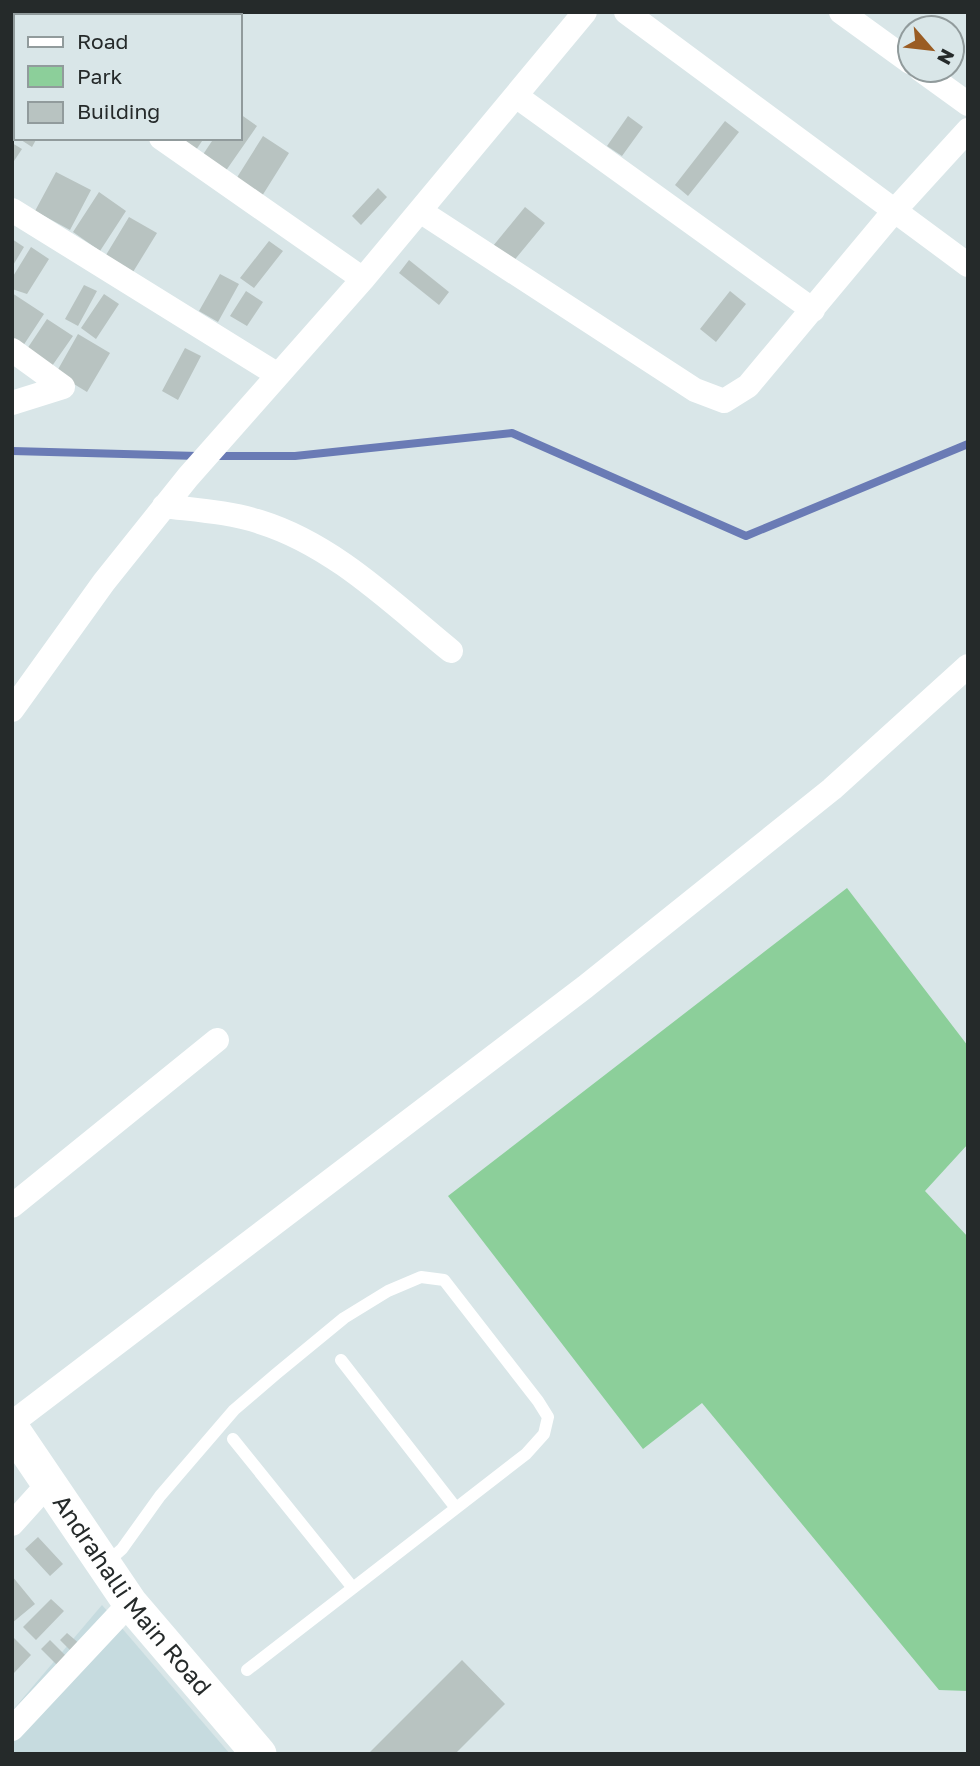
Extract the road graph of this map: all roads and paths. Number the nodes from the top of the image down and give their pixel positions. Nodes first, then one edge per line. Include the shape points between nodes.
1 (585, 12) edge
2 (626, 12) edge
3 (841, 12) edge
4 (896, 52) edge
5 (940, 84) edge
6 (516, 96) junction
7 (968, 104) edge
8 (968, 130) edge
9 (164, 140) edge
10 (12, 210) edge
11 (895, 210) junction
12 (420, 211) junction
13 (968, 265) edge
14 (363, 279) junction
15 (813, 310) junction
16 (12, 350) edge
17 (278, 375) junction
18 (12, 403) edge
19 (164, 506) junction
20 (451, 651) dead end
21 (968, 666) edge
22 (12, 710) edge
23 (217, 1040) dead end
24 (12, 1206) edge
25 (341, 1360) dead end
26 (12, 1423) edge
27 (12, 1429) edge
28 (233, 1439) dead end
29 (48, 1484) junction
30 (456, 1508) junction
31 (12, 1524) edge
32 (104, 1565) junction
33 (353, 1588) junction
34 (130, 1603) junction
35 (247, 1670) dead end
36 (12, 1729) edge
37 (259, 1754) edge

1 - 6 street
2 - 11 street
3 - 4 street
5 - 7 street
6 - 12 street
6 - 15 street
8 - 11 street
9 - 14 street
10 - 17 street
11 - 13 street
11 - 15 street
12 - 14 street
12 - 15 street via 695,390 724,401 748,386
14 - 17 street
16 - 18 street via 64,387
17 - 19 street
19 - 20 street via 261,522 305,541 353,570
19 - 22 street
21 - 26 street via 832,789 585,987
23 - 24 street
25 - 30 lane
27 - 29 main road, Andrahalli Main Road
28 - 33 lane
29 - 31 street
29 - 32 main road, Andrahalli Main Road
30 - 32 lane via 526,1454 544,1434 548,1417 444,1279 421,1277 344,1318 234,1410 160,1496 122,1549
30 - 33 lane
32 - 34 main road, Andrahalli Main Road
33 - 35 lane
34 - 36 street
34 - 37 main road, Andrahalli Main Road

